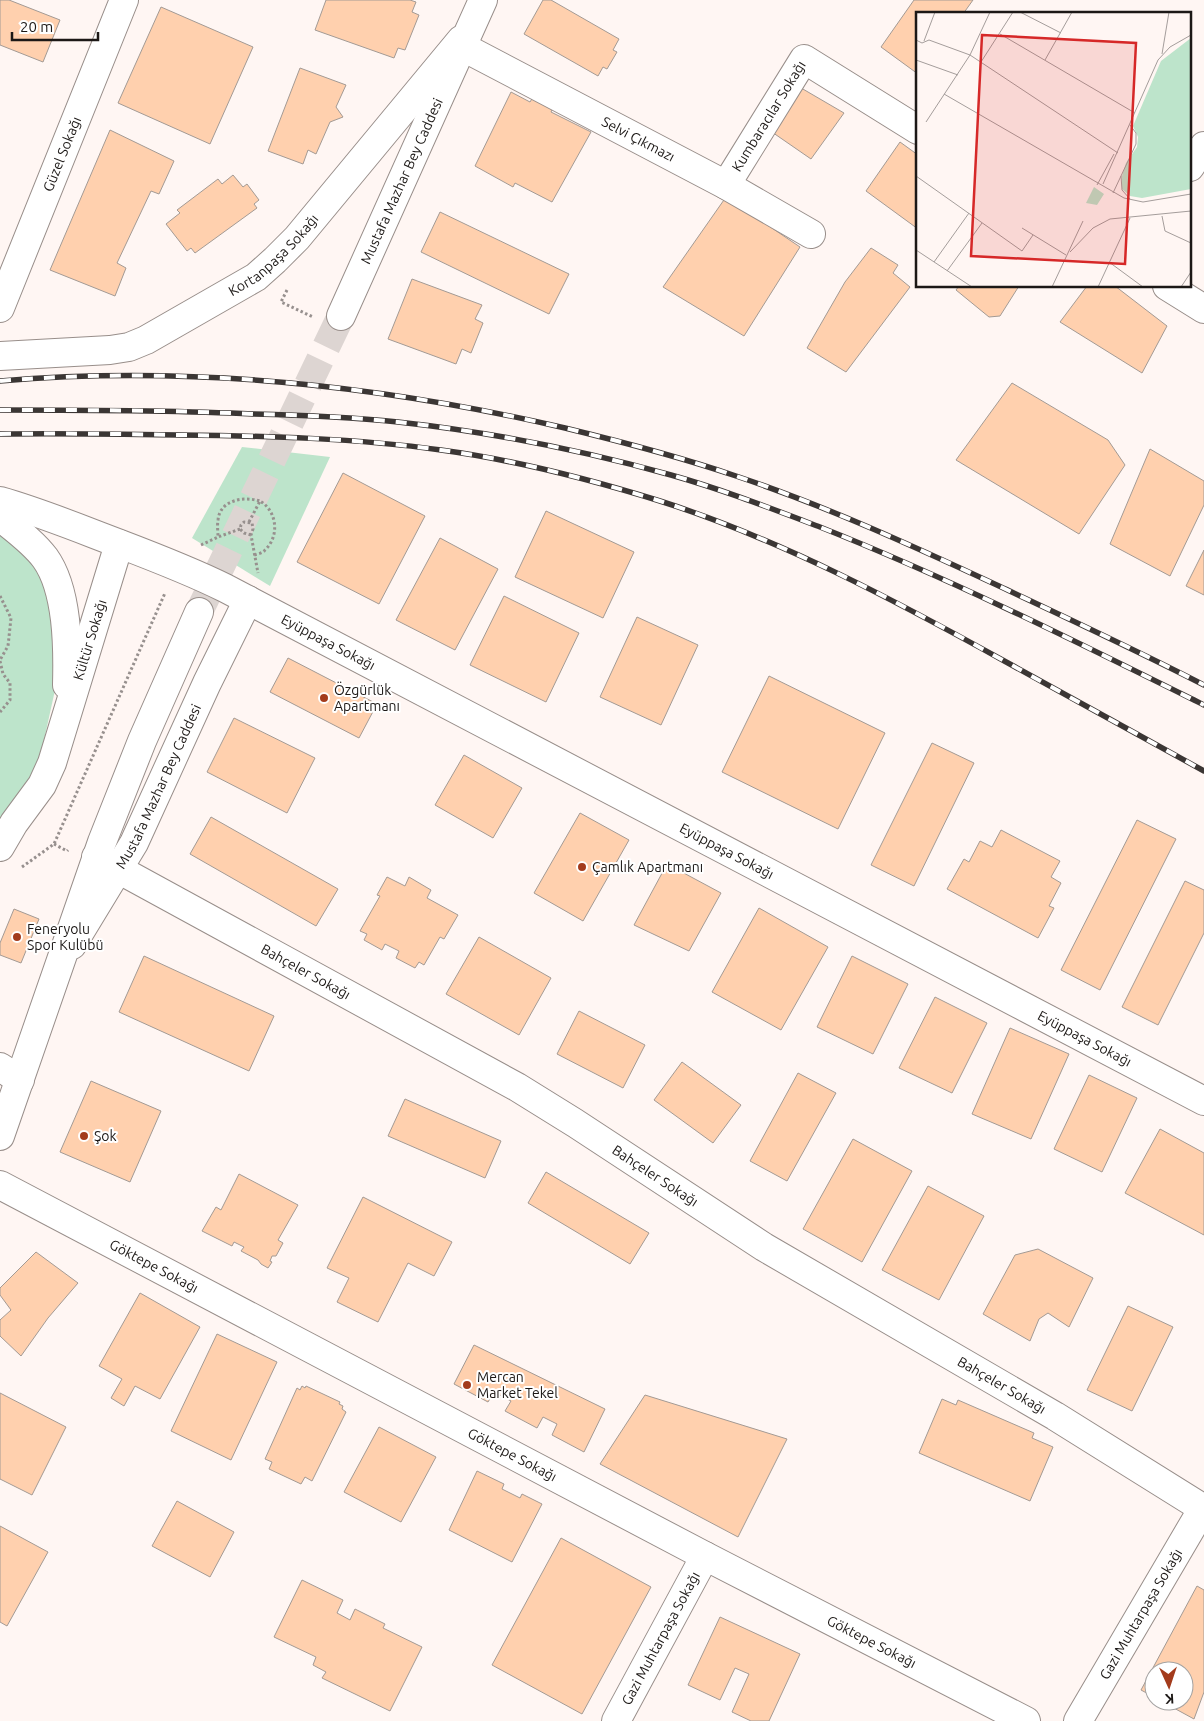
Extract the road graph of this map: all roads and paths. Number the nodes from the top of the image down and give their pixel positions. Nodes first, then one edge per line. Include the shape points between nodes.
1 (483, 0) edge
2 (120, 2) edge
3 (468, 37) junction
4 (916, 129) edge
5 (1204, 146) edge
6 (1192, 164) edge
7 (726, 185) junction
8 (811, 234) dead end
9 (289, 284) dead end
10 (1170, 288) edge
11 (0, 308) edge
12 (1204, 310) edge
13 (329, 318) joint
14 (0, 356) edge
15 (0, 501) edge
16 (260, 501) junction
17 (0, 517) edge
18 (249, 522) junction
19 (240, 529) junction
20 (92, 534) junction
21 (251, 535) junction
22 (119, 544) junction
23 (254, 555) junction
24 (177, 566) junction
25 (54, 575) junction
26 (0, 596) edge
27 (257, 604) junction
28 (199, 612) tunnel mouth
29 (0, 661) edge
30 (0, 712) edge
31 (66, 717) junction
32 (0, 847) edge
33 (108, 864) junction
34 (16, 870) dead end
35 (10, 1074) edge
36 (1204, 1101) edge
37 (0, 1136) edge
38 (0, 1185) edge
39 (1203, 1509) edge
40 (705, 1556) junction
41 (616, 1721) edge
42 (1026, 1721) edge
43 (1078, 1721) edge

1 - 3 street, Mustafa Mazhar Bey Caddesi
2 - 11 street, Güzel Sokağı
3 - 7 street, Selvi Çıkmazı
3 - 13 street, Mustafa Mazhar Bey Caddesi
3 - 14 street, Kortanpaşa Sokağı via 297,238 256,277 129,347
4 - 7 street, Kumbaracılar Sokağı via 804,59
5 - 6 street
7 - 8 street, Selvi Çıkmazı
9 - 13 path via 281,302
10 - 12 street
15 - 20 street
16 - 18 path
16 - 19 path via 249,498 225,505 218,518 218,537
16 - 23 path via 272,513 275,524 272,541 264,552
17 - 25 street via 39,551
18 - 19 path via 240,525
18 - 21 path via 253,529
19 - 21 path
20 - 22 street
20 - 25 street via 75,533 61,539 54,553
21 - 23 path
22 - 24 street, Eyüppaşa Sokağı
22 - 31 street, Kültür Sokağı
23 - 27 path
24 - 27 street, Eyüppaşa Sokağı
24 - 34 path via 54,844
25 - 31 street via 66,635
26 - 29 path via 11,618 8,646
27 - 33 street, Mustafa Mazhar Bey Caddesi via 206,683 134,843
27 - 36 street, Eyüppaşa Sokağı
28 - 33 street, Mustafa Mazhar Bey Caddesi via 142,741
29 - 30 path via 3,674 10,683 10,700
31 - 32 street, Kültür Sokağı via 42,784
33 - 35 street, Mustafa Mazhar Bey Caddesi
33 - 39 street, Bahçeler Sokağı via 503,1079 559,1112 784,1260 1054,1416
35 - 37 street, Mustafa Mazhar Bey Caddesi
38 - 40 street, Göktepe Sokağı
39 - 43 street, Gazi Muhtarpaşa Sokağı
40 - 41 street, Gazi Muhtarpaşa Sokağı
40 - 42 street, Göktepe Sokağı

